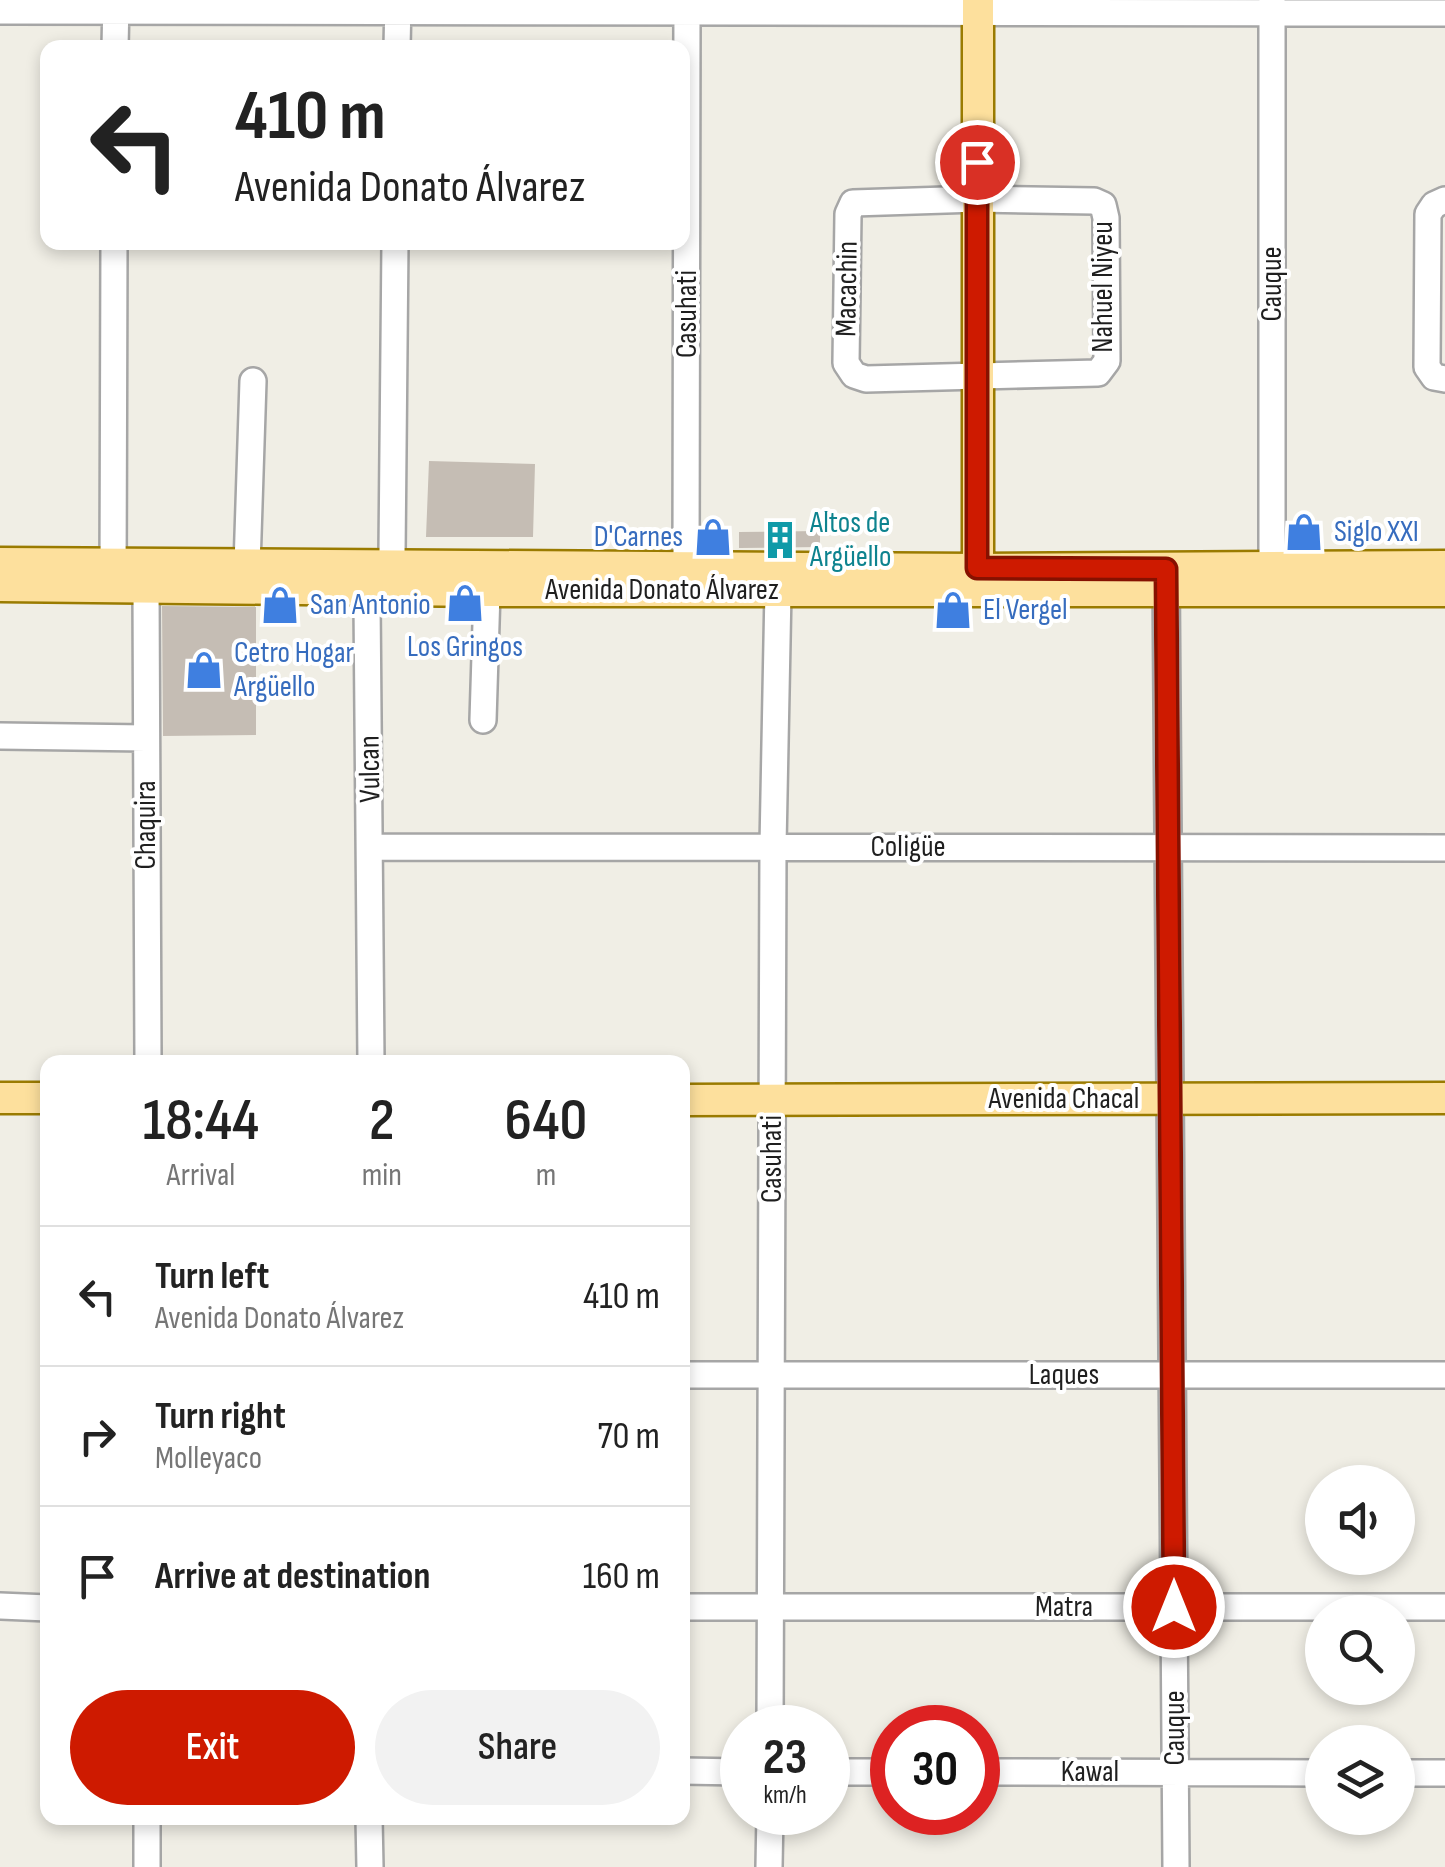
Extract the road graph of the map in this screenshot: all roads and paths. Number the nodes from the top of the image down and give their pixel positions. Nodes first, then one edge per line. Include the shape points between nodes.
1 (116, 6) edge
2 (398, 6) edge
3 (687, 6) edge
4 (978, 6) edge
5 (1272, 6) edge
6 (0, 11) edge
7 (1445, 13) edge
8 (116, 40) edge
9 (398, 40) edge
10 (687, 40) edge
11 (976, 200) junction
12 (1445, 200) edge
13 (114, 250) edge
14 (395, 250) edge
15 (687, 250) edge
16 (976, 376) junction
17 (1445, 380) edge
18 (254, 381) dead end
19 (0, 563) edge
20 (248, 566) junction
21 (388, 566) junction
22 (1445, 566) edge
23 (686, 567) junction
24 (1272, 569) junction
25 (112, 576) junction
26 (978, 580) junction
27 (1166, 580) junction
28 (0, 586) edge
29 (146, 588) junction
30 (370, 590) junction
31 (778, 590) junction
32 (1445, 590) edge
33 (486, 591) junction
34 (483, 720) dead end
35 (0, 736) edge
36 (146, 738) junction
37 (773, 846) junction
38 (371, 847) junction
39 (1168, 848) junction
40 (1445, 848) edge
41 (148, 1055) edge
42 (371, 1055) edge
43 (0, 1098) edge
44 (40, 1098) edge
45 (1445, 1098) edge
46 (772, 1099) junction
47 (1170, 1099) junction
48 (690, 1100) edge
49 (690, 1375) edge
50 (772, 1375) junction
51 (1172, 1375) junction
52 (1445, 1375) edge
53 (0, 1606) edge
54 (771, 1607) junction
55 (1174, 1607) junction
56 (1445, 1607) edge
57 (40, 1608) edge
58 (690, 1608) edge
59 (770, 1705) edge
60 (690, 1771) edge
61 (720, 1772) edge
62 (1000, 1772) edge
63 (1175, 1772) junction
64 (1305, 1773) edge
65 (1415, 1773) edge
66 (1445, 1773) edge
67 (147, 1825) edge
68 (369, 1825) edge
69 (770, 1835) edge
70 (147, 1867) edge
71 (370, 1867) edge
72 (769, 1867) edge
73 (1176, 1867) edge

1 - 2 street
1 - 6 street
1 - 8 street
2 - 3 street
2 - 9 street
3 - 4 street
3 - 10 street, Casuhati
4 - 5 street
4 - 11 main road
5 - 7 street
5 - 24 street, Cauque
11 - 16 main road
11 - 16 street, Macachin via 853,204 846,363 866,378
11 - 16 street, Nahuel Niyeu via 1103,205 1107,360 1098,372
12 - 17 street via 1428,214 1427,367
13 - 25 street
14 - 21 street
15 - 23 street, Casuhati
16 - 26 main road
18 - 20 street
19 - 25 main road, Avenida Donato Álvarez
20 - 21 main road, Avenida Donato Álvarez
20 - 25 main road, Avenida Donato Álvarez
21 - 23 main road, Avenida Donato Álvarez
21 - 30 street
22 - 24 main road, Avenida Donato Álvarez
23 - 26 main road, Avenida Donato Álvarez
24 - 27 main road, Avenida Donato Álvarez
25 - 28 main road, Avenida Donato Álvarez
25 - 29 main road, Avenida Donato Álvarez
26 - 27 main road, Avenida Donato Álvarez
26 - 31 main road, Avenida Donato Álvarez
27 - 32 main road, Avenida Donato Álvarez
27 - 39 street, Cauque
29 - 30 main road, Avenida Donato Álvarez
29 - 36 street, Chaquira
30 - 33 main road, Avenida Donato Álvarez
30 - 38 street, Vulcan
31 - 33 main road, Avenida Donato Álvarez
31 - 37 street, Casuhati
33 - 34 street
35 - 36 street
36 - 41 street, Chaquira
37 - 38 street, Coligüe
37 - 39 street, Coligüe
37 - 46 street, Casuhati
38 - 42 street, Vulcan
39 - 40 street, Coligüe
39 - 47 street, Cauque
43 - 44 main road
45 - 47 main road, Avenida Chacal
46 - 47 main road, Avenida Chacal
46 - 48 main road, Avenida Chacal
46 - 50 street, Casuhati
47 - 51 street, Cauque
49 - 50 street, Laques
50 - 51 street, Laques
50 - 54 street, Casuhati
51 - 52 street, Laques
51 - 55 street, Cauque
53 - 57 street
54 - 55 street, Matra
54 - 58 street, Matra
54 - 59 street, Casuhati
55 - 56 street, Matra
55 - 63 street, Cauque
60 - 61 street
62 - 63 street, Kawal
63 - 64 street, Kawal
63 - 73 street, Cauque
65 - 66 street
67 - 70 street
68 - 71 street
69 - 72 street

